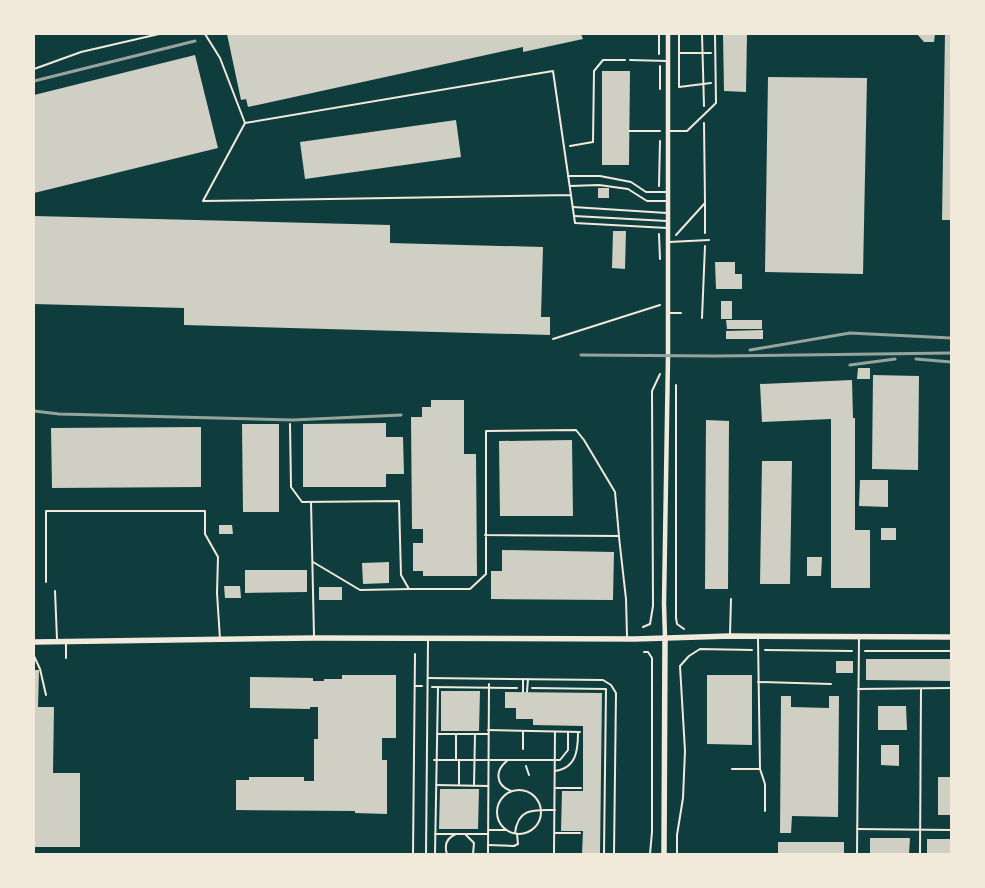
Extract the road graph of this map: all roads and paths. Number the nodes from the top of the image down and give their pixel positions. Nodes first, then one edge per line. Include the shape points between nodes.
1 (159, 34) edge
2 (205, 34) edge
3 (659, 34) edge
4 (668, 34) edge
5 (679, 34) edge
6 (702, 34) edge
7 (715, 34) edge
8 (679, 53) junction
9 (703, 53) junction
10 (715, 53) junction
11 (630, 60) joint
12 (660, 60) junction
13 (667, 61) junction
14 (34, 69) edge
15 (715, 83) junction
16 (703, 84) junction
17 (660, 92) dead end
18 (704, 115) junction
19 (245, 122) junction
20 (629, 131) dead end
21 (660, 131) dead end
22 (667, 131) junction
23 (660, 139) dead end
24 (564, 147) junction
25 (568, 176) junction
26 (570, 186) junction
27 (660, 192) junction
28 (667, 192) junction
29 (571, 195) junction
30 (667, 201) junction
31 (705, 203) junction
32 (573, 207) junction
33 (667, 213) junction
34 (574, 216) junction
35 (667, 221) junction
36 (635, 226) junction
37 (659, 228) junction
38 (667, 228) junction
39 (635, 231) dead end
40 (705, 240) junction
41 (709, 240) dead end
42 (667, 242) junction
43 (676, 242) junction
44 (660, 266) dead end
45 (660, 305) dead end
46 (668, 313) junction
47 (681, 313) dead end
48 (702, 318) dead end
49 (553, 339) dead end
50 (660, 373) dead end
51 (676, 385) dead end
52 (290, 424) dead end
53 (311, 502) junction
54 (486, 535) junction
55 (619, 536) junction
56 (313, 562) junction
57 (46, 582) dead end
58 (409, 589) junction
59 (55, 591) dead end
60 (730, 599) dead end
61 (644, 627) dead end
62 (688, 629) dead end
63 (730, 636) junction
64 (758, 636) junction
65 (859, 636) junction
66 (951, 637) edge
67 (314, 638) junction
68 (665, 638) junction
69 (220, 639) junction
70 (428, 639) junction
71 (627, 639) junction
72 (34, 642) edge
73 (57, 642) junction
74 (66, 642) junction
75 (758, 650) junction
76 (859, 651) junction
77 (951, 651) edge
78 (644, 652) dead end
79 (415, 654) dead end
80 (34, 656) edge
81 (66, 658) dead end
82 (428, 678) junction
83 (489, 679) junction
84 (523, 679) junction
85 (528, 679) junction
86 (758, 682) junction
87 (832, 684) dead end
88 (415, 686) junction
89 (428, 686) junction
90 (438, 687) junction
91 (488, 688) junction
92 (523, 688) junction
93 (528, 688) junction
94 (951, 688) edge
95 (858, 689) junction
96 (921, 689) junction
97 (523, 692) dead end
98 (528, 692) dead end
99 (46, 694) dead end
100 (488, 730) junction
101 (523, 731) junction
102 (555, 732) junction
103 (568, 732) junction
104 (437, 734) junction
105 (456, 734) junction
106 (475, 734) junction
107 (488, 734) junction
108 (523, 748) dead end
109 (414, 759) junction
110 (426, 759) junction
111 (436, 760) junction
112 (457, 760) junction
113 (474, 760) junction
114 (488, 760) junction
115 (507, 761) junction
116 (555, 761) junction
117 (526, 766) dead end
118 (732, 769) dead end
119 (760, 769) junction
120 (555, 771) junction
121 (529, 775) dead end
122 (436, 785) junction
123 (459, 785) junction
124 (474, 786) junction
125 (488, 786) junction
126 (555, 788) junction
127 (581, 788) dead end
128 (512, 791) junction
129 (540, 810) junction
130 (555, 810) junction
131 (765, 811) dead end
132 (857, 828) junction
133 (920, 829) junction
134 (488, 830) junction
135 (506, 830) junction
136 (951, 830) edge
137 (460, 833) junction
138 (555, 833) junction
139 (580, 833) dead end
140 (435, 834) junction
141 (488, 834) junction
142 (516, 834) junction
143 (488, 845) junction
144 (413, 854) edge
145 (426, 854) edge
146 (435, 854) edge
147 (447, 854) edge
148 (473, 854) edge
149 (488, 854) edge
150 (554, 854) edge
151 (604, 854) edge
152 (614, 854) edge
153 (650, 854) edge
154 (664, 854) edge
155 (677, 854) edge
156 (857, 854) edge
157 (920, 854) edge

1 - 14 lane via 81,52
2 - 19 lane via 220,58
3 - 12 path
4 - 13 street
5 - 8 path
6 - 9 path
7 - 10 lane
8 - 9 path
8 - 16 path via 679,87
9 - 10 path
9 - 16 path
10 - 15 lane
11 - 12 lane
11 - 24 path via 603,60 594,71 593,142
12 - 13 lane
12 - 17 path
13 - 22 street
15 - 16 path
15 - 18 lane via 716,103
16 - 18 path
18 - 22 lane via 687,131
18 - 31 path
19 - 24 lane via 553,71
19 - 29 lane via 203,201
20 - 21 path
22 - 28 street
23 - 27 path
24 - 25 lane
25 - 26 lane
25 - 27 lane via 600,176 631,182 646,192
26 - 29 lane
26 - 30 lane via 609,186 628,189 647,201
27 - 28 lane
28 - 30 street
29 - 32 lane
30 - 33 street
31 - 40 path
31 - 43 path via 676,235
32 - 33 lane
32 - 34 lane
33 - 35 street
34 - 35 lane
34 - 36 lane via 576,223
35 - 38 street
36 - 37 lane
36 - 39 lane
37 - 38 lane
37 - 44 path
38 - 42 street
40 - 41 lane
40 - 43 lane
40 - 48 path
42 - 43 lane
42 - 46 street
45 - 49 path
46 - 47 lane
46 - 68 street
50 - 61 path via 652,391 653,606 650,624
51 - 62 path via 676,618 681,628
52 - 53 lane via 291,487 302,502
53 - 56 lane
53 - 58 lane via 398,501 401,575
54 - 55 lane
54 - 55 lane via 486,431 576,430 615,492
54 - 58 lane via 486,574 470,589
55 - 71 lane
56 - 58 lane via 360,590
56 - 67 lane
57 - 69 lane via 46,511 205,511 205,534 218,557
59 - 73 lane
60 - 63 lane
63 - 64 street
63 - 68 street
64 - 65 street
64 - 75 lane
65 - 66 street
65 - 76 lane
67 - 69 street
67 - 70 street
68 - 71 street
68 - 154 street
69 - 74 street
70 - 71 street
70 - 82 lane
72 - 73 street
73 - 74 street
74 - 81 lane
75 - 76 path
75 - 86 lane
75 - 155 path via 700,650 680,666 685,751
76 - 77 path
76 - 95 lane
78 - 153 path via 652,658
79 - 88 path
80 - 99 lane
82 - 83 lane
82 - 89 lane
83 - 84 lane
83 - 91 path
84 - 85 lane
84 - 92 lane
85 - 93 lane
85 - 152 lane via 603,680 616,694
86 - 87 lane
86 - 119 lane
88 - 89 path
88 - 109 path
89 - 90 path
89 - 110 lane
90 - 91 path
90 - 104 path
91 - 92 path
91 - 100 path
92 - 97 lane
93 - 98 lane
93 - 151 path via 606,689
94 - 96 lane
95 - 96 lane
95 - 132 lane
96 - 133 lane
100 - 101 path
100 - 107 path
101 - 102 path
101 - 108 path
102 - 103 path
102 - 116 path
103 - 116 path via 568,750 563,758
103 - 120 path via 579,732 575,758 565,768
104 - 105 path
104 - 111 path
105 - 106 path
105 - 112 path
106 - 107 path
106 - 113 path
107 - 114 path
109 - 110 path
109 - 144 path
110 - 111 path
110 - 145 lane
111 - 112 path
111 - 122 path
112 - 113 path
112 - 123 path
113 - 114 path
113 - 124 path
114 - 115 path
114 - 125 path
115 - 116 path
115 - 128 path via 499,769 498,780 504,788
116 - 120 path
117 - 121 path
118 - 119 lane
119 - 131 lane via 765,784
120 - 126 path
122 - 123 path
122 - 140 path
123 - 124 path
124 - 125 path
125 - 134 path
126 - 127 path
126 - 130 path
128 - 129 path via 529,793 538,801
128 - 135 path via 497,806 497,817
129 - 130 path
129 - 142 path via 540,818 534,828
129 - 142 path via 523,815 517,824
130 - 138 path
132 - 133 lane
132 - 156 lane
133 - 136 lane
133 - 157 lane
134 - 135 path
134 - 141 path
135 - 142 path
137 - 140 path
137 - 141 path
137 - 147 path via 448,839
137 - 148 path via 472,839
138 - 139 path
138 - 150 path
140 - 146 path
141 - 143 path
142 - 143 path via 518,844 514,846
143 - 149 path

